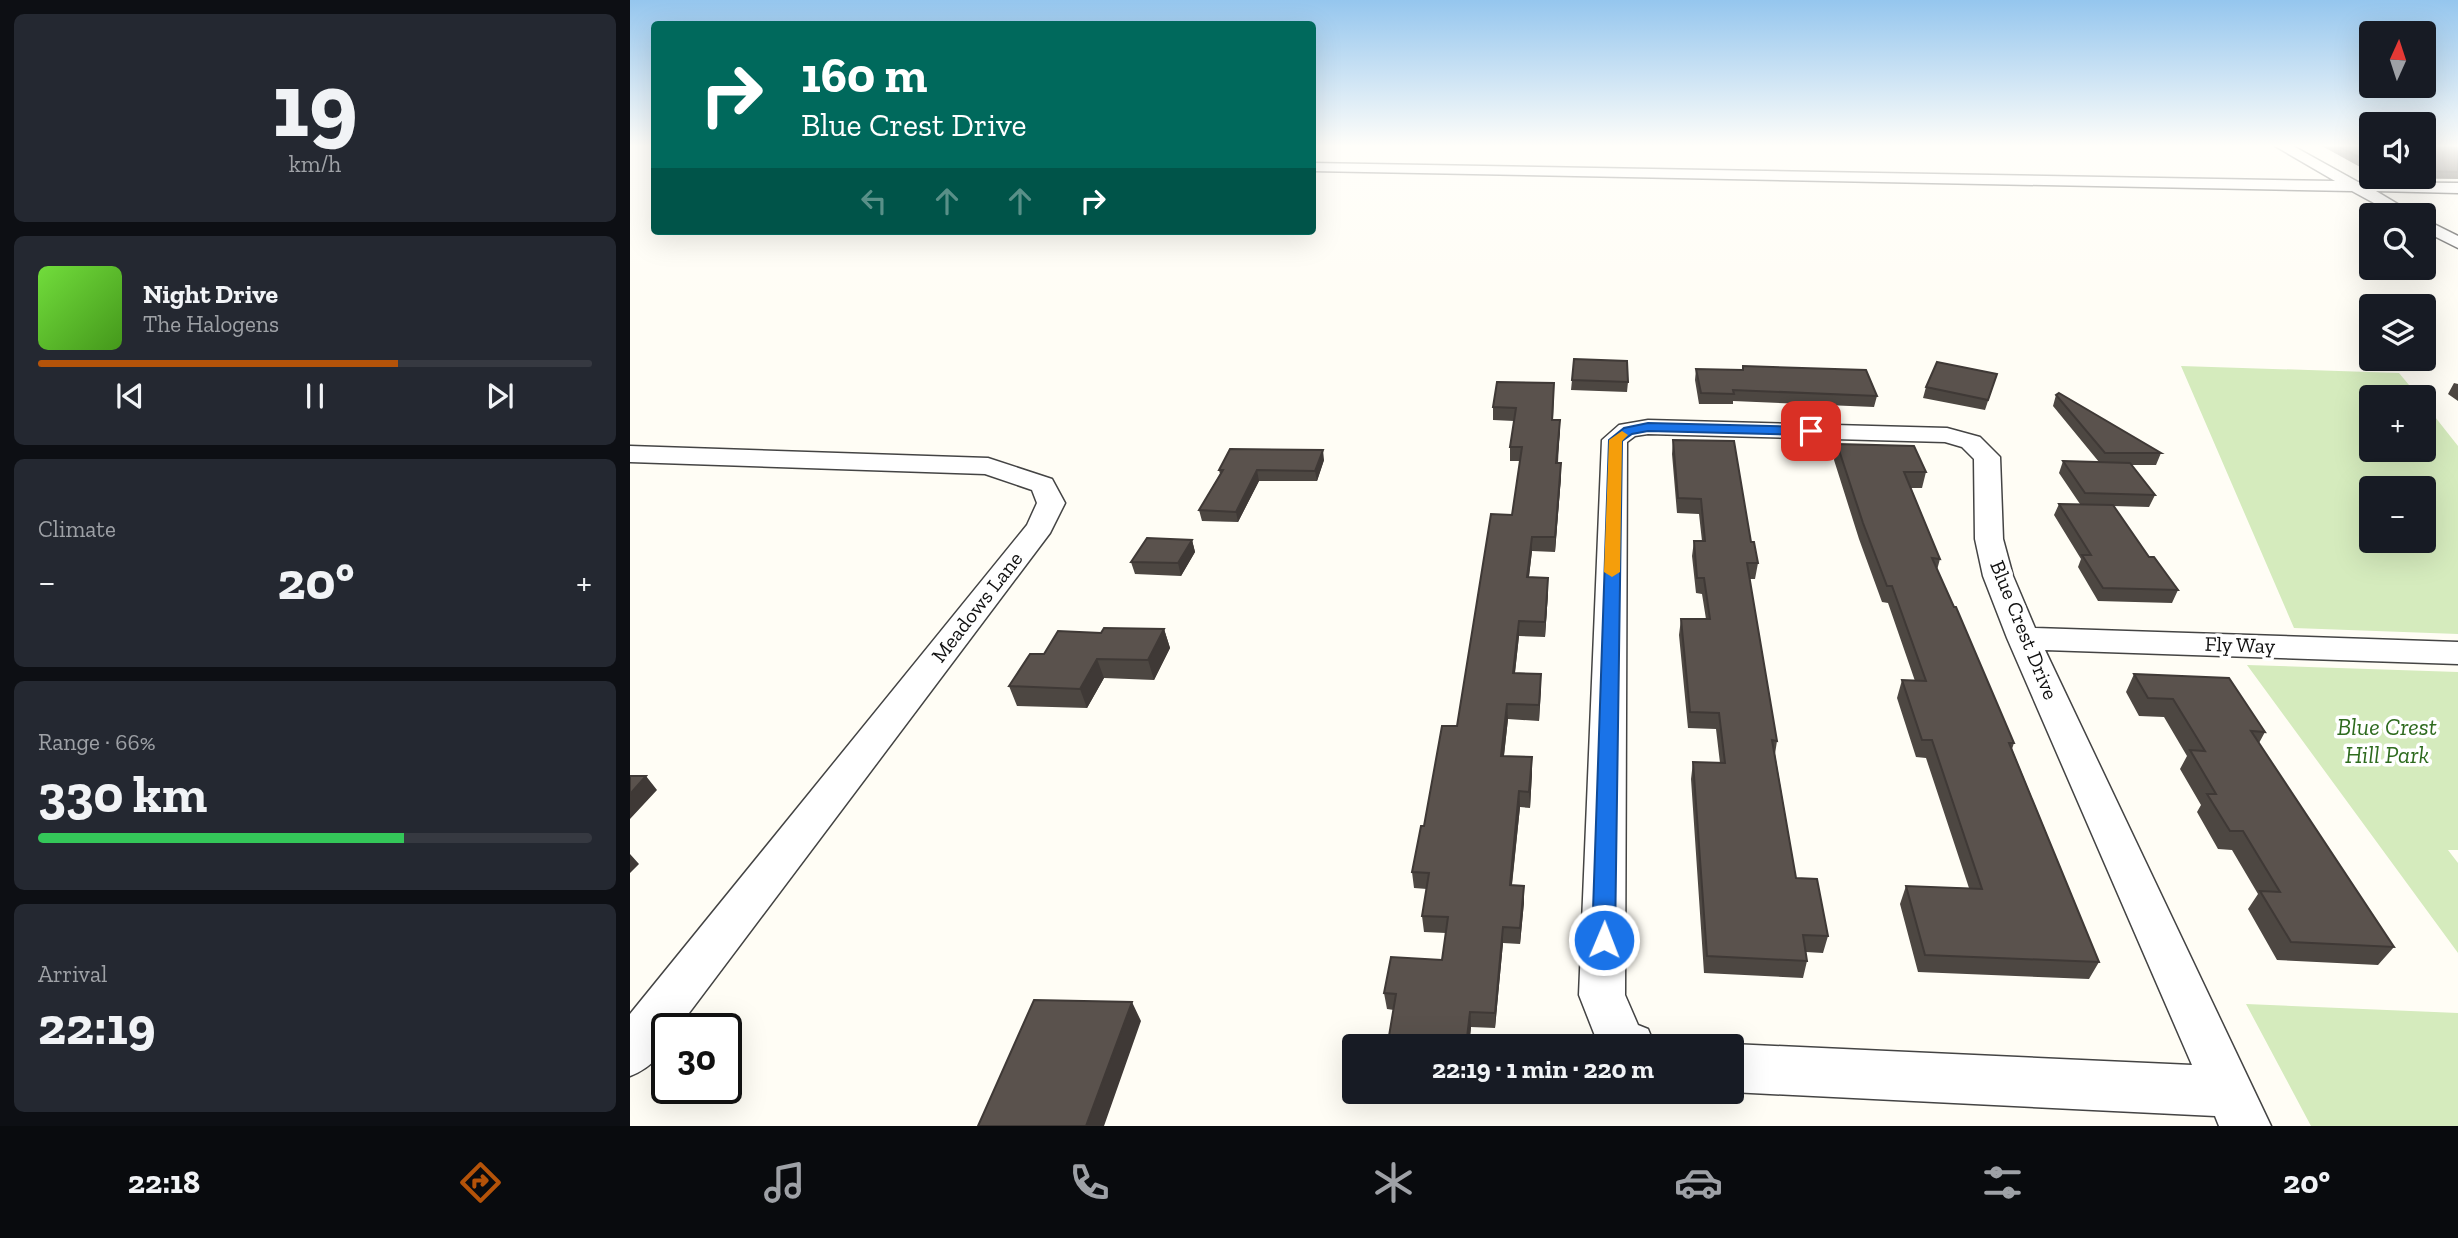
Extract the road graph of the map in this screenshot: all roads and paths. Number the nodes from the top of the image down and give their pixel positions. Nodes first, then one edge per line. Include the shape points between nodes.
1 (2436, 231) edge
2 (2458, 243) edge
3 (630, 454) edge
4 (2023, 638) junction
5 (2458, 653) edge
6 (1618, 1034) edge
7 (630, 1052) edge
8 (1744, 1069) edge
9 (2237, 1109) edge

1 - 2 street
3 - 7 street, Meadows Lane via 988,466 1043,485 1051,502 1040,527
4 - 5 street, Fly Way
4 - 6 street, Blue Crest Drive via 1998,576 1989,539 1987,457 1972,442 1947,435 1648,427 1628,430 1615,440 1602,995
4 - 9 street, Blue Crest Drive
8 - 9 street, Blue Crest Drive

